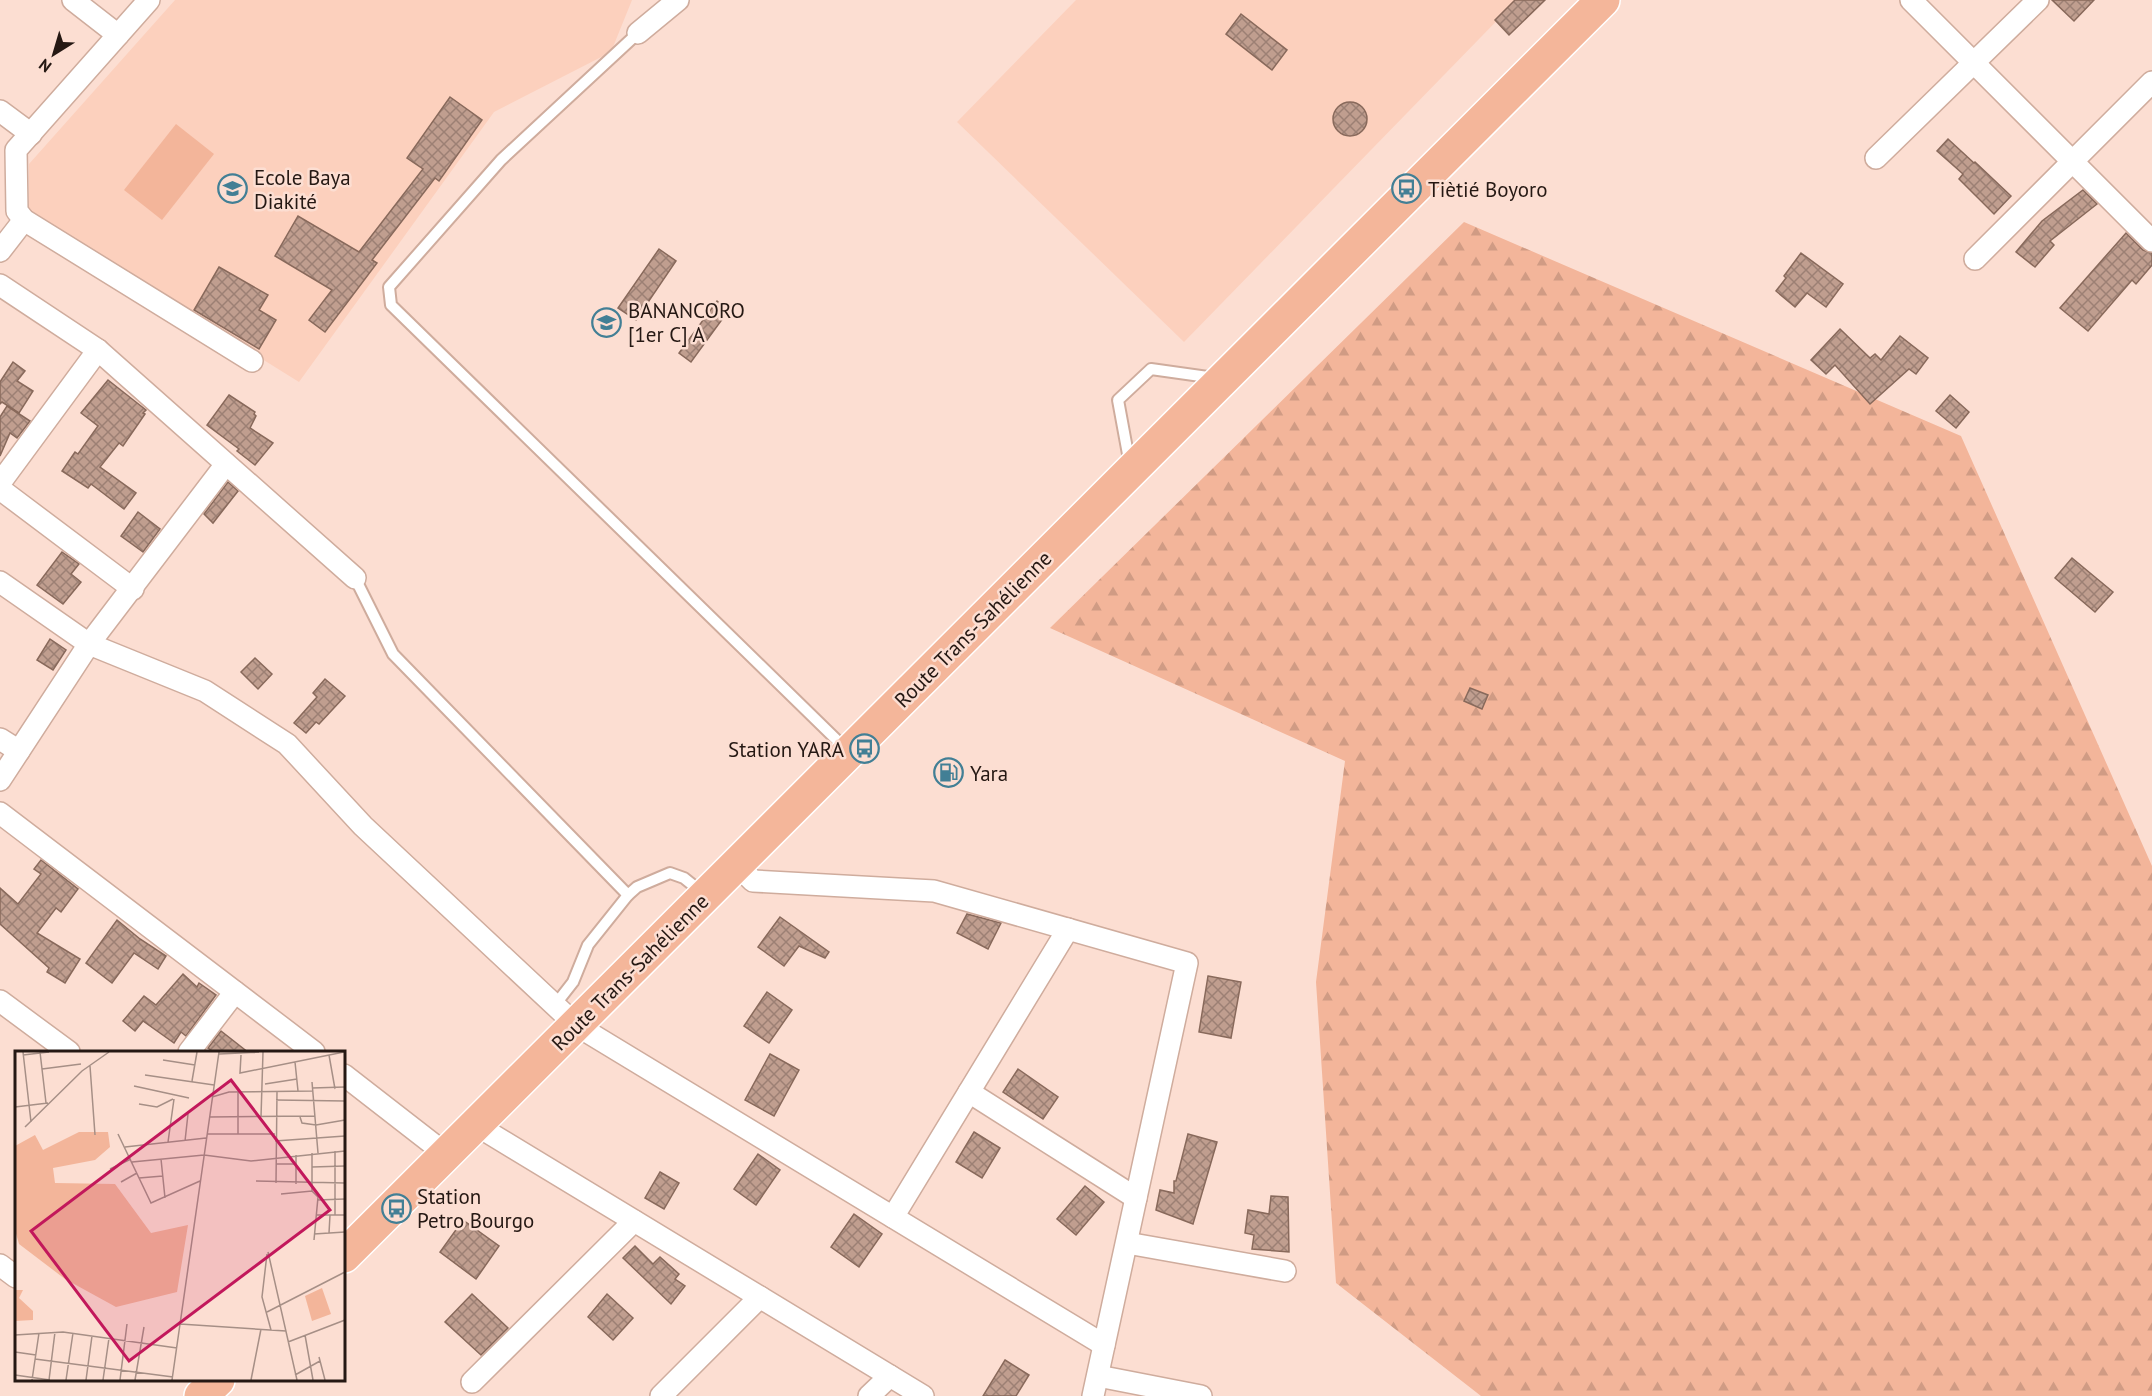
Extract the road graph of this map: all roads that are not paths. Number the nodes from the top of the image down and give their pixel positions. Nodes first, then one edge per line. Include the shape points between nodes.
1 (73, 0) edge
2 (149, 0) edge
3 (652, 0) edge
4 (678, 0) edge
5 (1603, 0) edge
6 (1911, 0) edge
7 (2038, 0) edge
8 (638, 33) junction
9 (118, 35) junction
10 (1974, 63) junction
11 (2152, 82) edge
12 (0, 111) edge
13 (31, 134) junction
14 (1876, 158) dead end
15 (2073, 162) junction
16 (24, 220) junction
17 (2152, 241) edge
18 (0, 251) edge
19 (1975, 259) dead end
20 (0, 285) edge
21 (98, 350) junction
22 (252, 361) dead end
23 (1223, 379) junction
24 (226, 464) junction
25 (1131, 471) junction
26 (0, 483) edge
27 (0, 489) edge
28 (355, 578) joint
29 (0, 582) edge
30 (133, 589) junction
31 (89, 644) junction
32 (0, 739) edge
33 (19, 751) junction
34 (849, 752) junction
35 (0, 780) edge
36 (0, 813) edge
37 (737, 865) junction
38 (628, 895) junction
39 (706, 896) junction
40 (1068, 929) junction
41 (235, 992) junction
42 (0, 1001) edge
43 (566, 1015) junction
44 (66, 1051) edge
45 (191, 1051) edge
46 (311, 1051) edge
47 (345, 1076) edge
48 (969, 1092) junction
49 (476, 1125) junction
50 (447, 1155) junction
51 (1136, 1198) junction
52 (893, 1217) junction
53 (634, 1221) junction
54 (1127, 1243) junction
55 (345, 1255) edge
56 (0, 1265) edge
57 (1285, 1270) dead end
58 (15, 1276) edge
59 (760, 1297) junction
60 (1104, 1346) junction
61 (890, 1376) junction
62 (217, 1381) edge
63 (472, 1382) dead end
64 (1095, 1386) edge
65 (201, 1396) edge
66 (661, 1396) edge
67 (869, 1396) edge
68 (923, 1396) edge
69 (1201, 1396) edge

1 - 9 street
2 - 9 street
3 - 8 street
4 - 8 street
5 - 23 highway, Route Trans-Sahélienne
6 - 10 street
7 - 10 street
8 - 34 lane via 501,160 390,287 391,305
9 - 13 street
10 - 14 street
10 - 15 street
11 - 15 street
12 - 13 street
13 - 16 street via 16,150 17,211
15 - 17 street
15 - 19 street
16 - 18 street
16 - 22 street
20 - 21 street
21 - 24 street
21 - 26 street
23 - 25 highway, Route Trans-Sahélienne
23 - 25 lane via 1151,369 1118,400
24 - 28 street
24 - 30 street
25 - 34 highway, Route Trans-Sahélienne
27 - 30 street
28 - 38 lane via 393,654
29 - 31 street
30 - 31 street
31 - 33 street
31 - 43 street via 205,691 287,744 363,826
32 - 33 street
33 - 35 street
34 - 37 highway, Route Trans-Sahélienne
36 - 41 street
37 - 39 highway, Route Trans-Sahélienne
37 - 40 street via 753,881 934,891
38 - 39 lane via 670,873 684,878
38 - 43 lane via 588,945 573,982
39 - 43 highway, Route Trans-Sahélienne
40 - 48 street
40 - 51 street via 1187,963
41 - 45 street
41 - 46 street
42 - 44 street
43 - 49 highway, Route Trans-Sahélienne
43 - 52 street
47 - 50 street
48 - 51 street
48 - 52 street
49 - 50 highway, Route Trans-Sahélienne
49 - 53 street
50 - 55 highway, Route Trans-Sahélienne
51 - 54 street
52 - 60 street
53 - 59 street
53 - 63 street
54 - 57 street
54 - 60 street
56 - 58 street
59 - 61 street
59 - 66 street
60 - 64 street
61 - 67 street
61 - 68 street
62 - 65 highway
64 - 69 street

